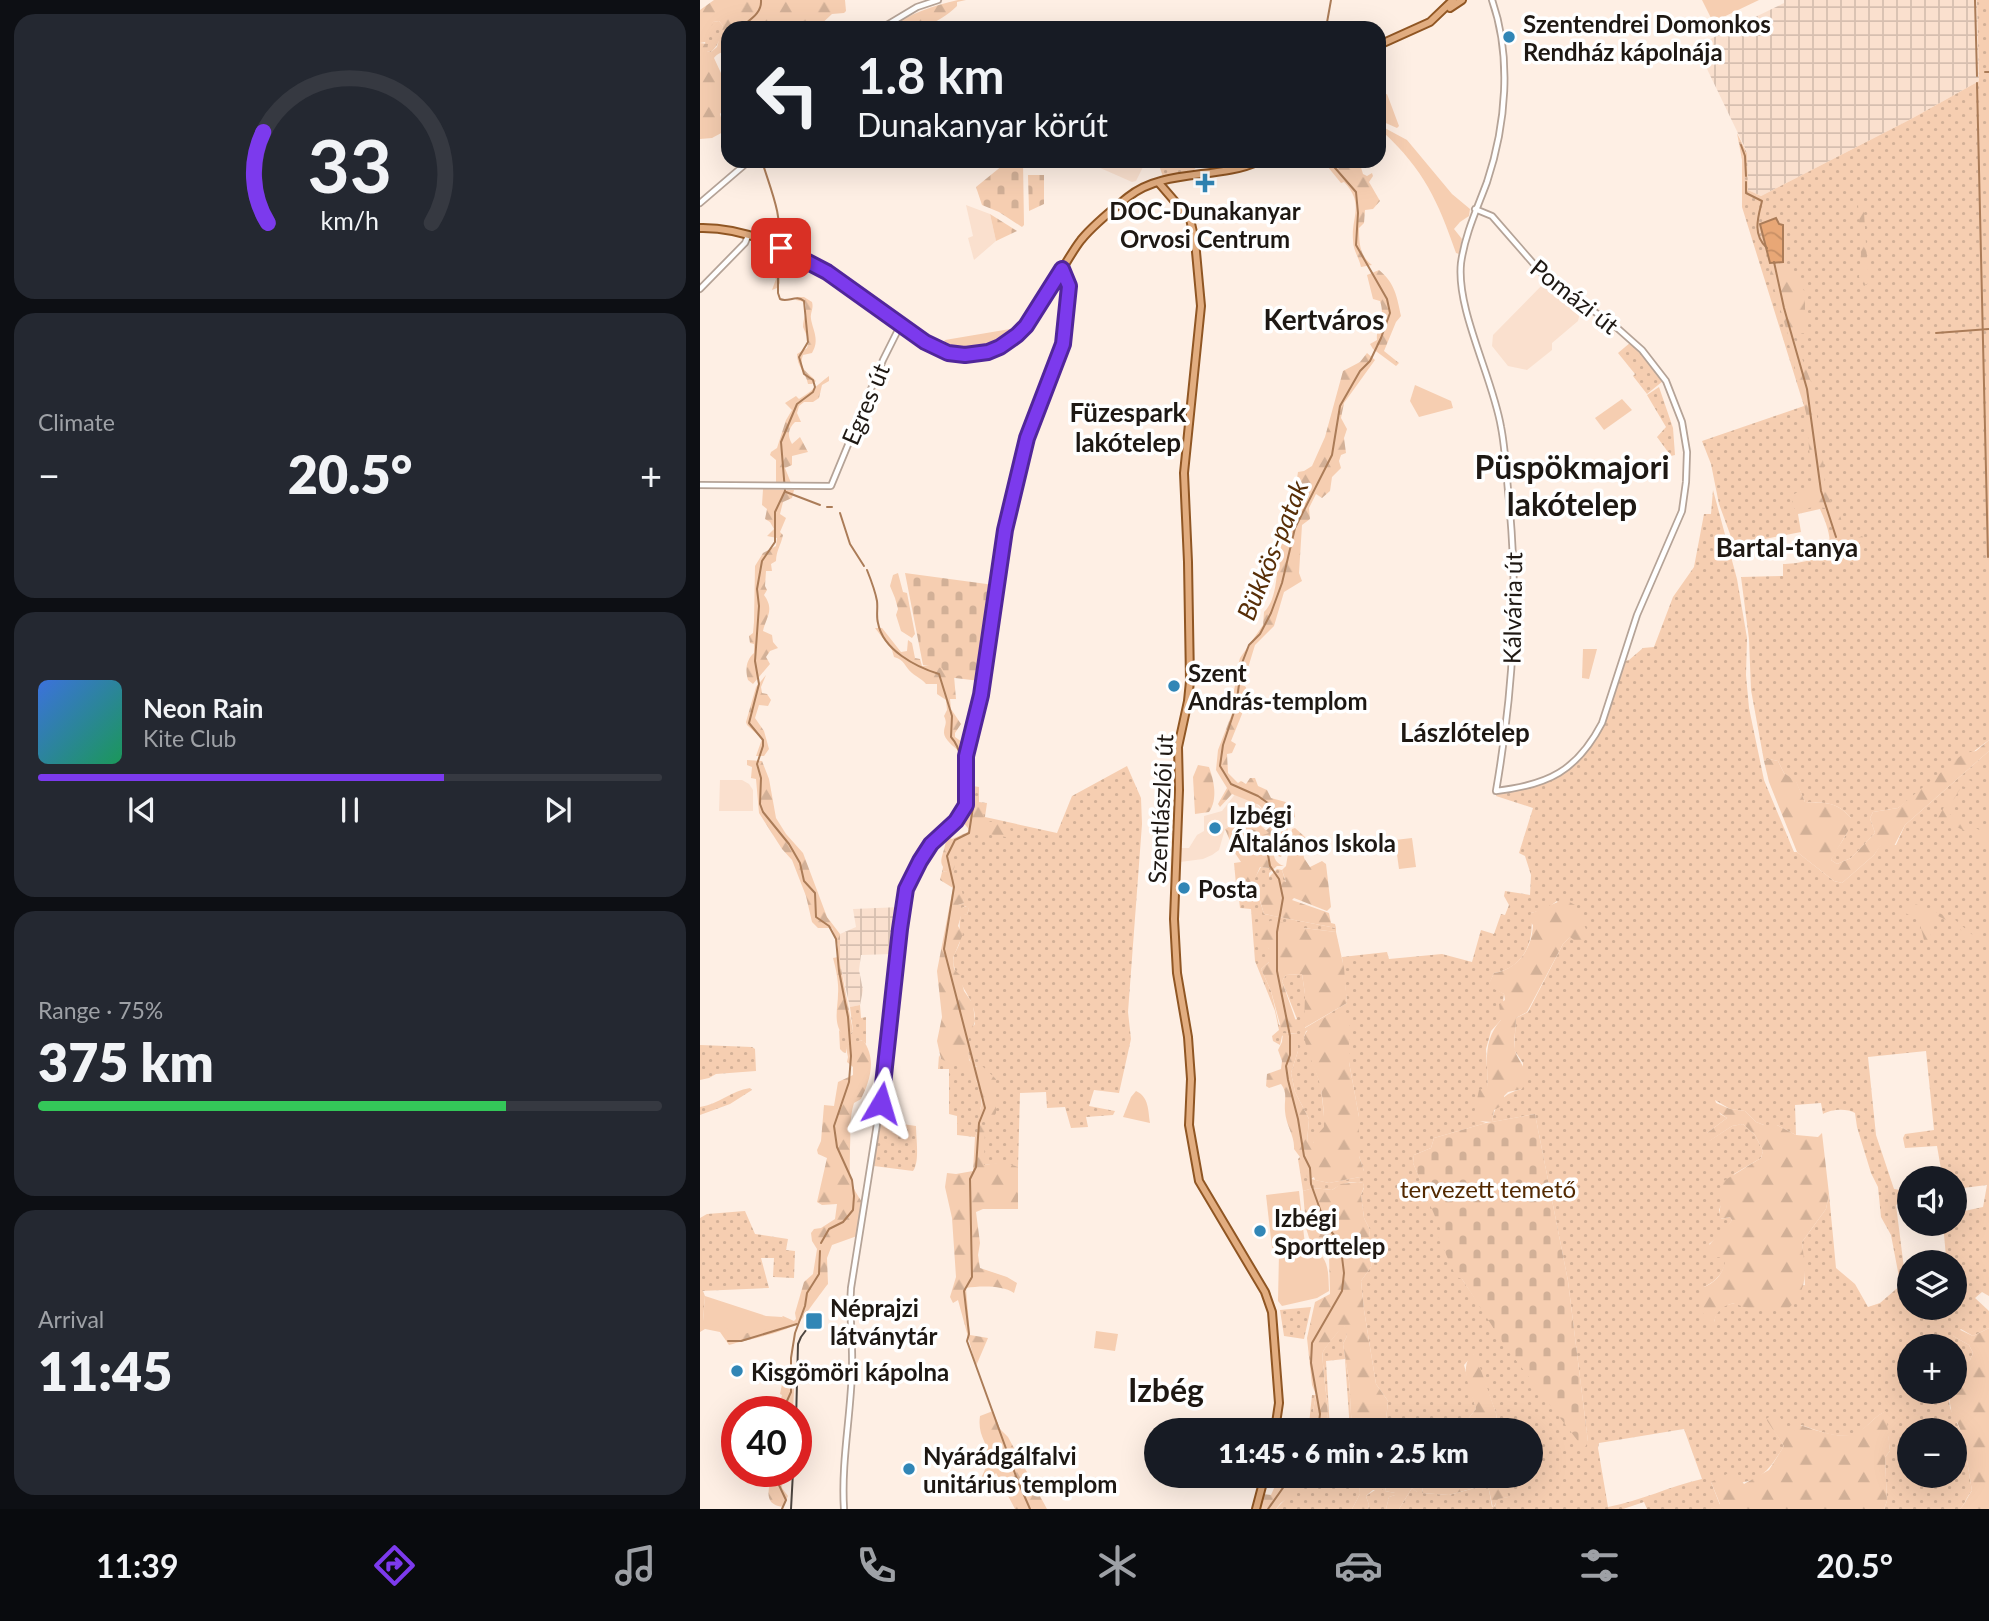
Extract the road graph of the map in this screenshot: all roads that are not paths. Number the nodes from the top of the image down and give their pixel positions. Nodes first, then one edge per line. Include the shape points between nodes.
1 (938, 0) edge
2 (1453, 0) edge
3 (1462, 0) edge
4 (1492, 0) edge
5 (1442, 13) junction
6 (894, 21) edge
7 (1386, 43) edge
8 (741, 168) edge
9 (1235, 168) edge
10 (1174, 179) junction
11 (1159, 183) junction
12 (1170, 196) junction
13 (700, 203) edge
14 (1475, 209) junction
15 (701, 227) edge
16 (748, 236) junction
17 (1062, 269) junction
18 (1051, 287) junction
19 (700, 289) edge
20 (1068, 291) junction
21 (899, 323) junction
22 (700, 485) edge
23 (1496, 791) joint
24 (1277, 1418) edge
25 (1262, 1488) edge
26 (844, 1509) edge
27 (1256, 1509) edge

1 - 6 street
2 - 5 main road
3 - 5 main road
4 - 14 street, Kálvária út via 1500,22 1503,104 1494,159
5 - 7 main road
8 - 13 street
9 - 10 main road
10 - 11 main road
10 - 12 main road
11 - 12 main road, Szentlászlói út
11 - 17 main road via 1134,192 1114,209 1082,240
12 - 24 main road, Szentlászlói út via 1193,228 1201,306 1184,473 1189,681 1178,747 1174,919 1188,1037 1189,1125 1199,1181 1265,1292 1272,1312
14 - 23 street, Kálvária út via 1461,285 1502,431 1515,590 1513,663
14 - 23 street, Pomázi út via 1492,216 1546,278 1642,350 1670,388 1687,452 1682,511 1637,615 1602,723 1582,755 1566,769 1542,782
15 - 16 main road
16 - 19 street
16 - 21 main road via 827,272
17 - 18 main road
17 - 20 street
18 - 20 street via 1063,285
18 - 21 main road via 1026,326 1012,340 988,352 948,353
20 - 26 street via 1061,353 1023,453 1005,530 981,695 966,756 968,796 962,813 931,844 906,889 880,1105 851,1288 852,1370
21 - 22 street, Egres út via 831,486
25 - 27 main road

